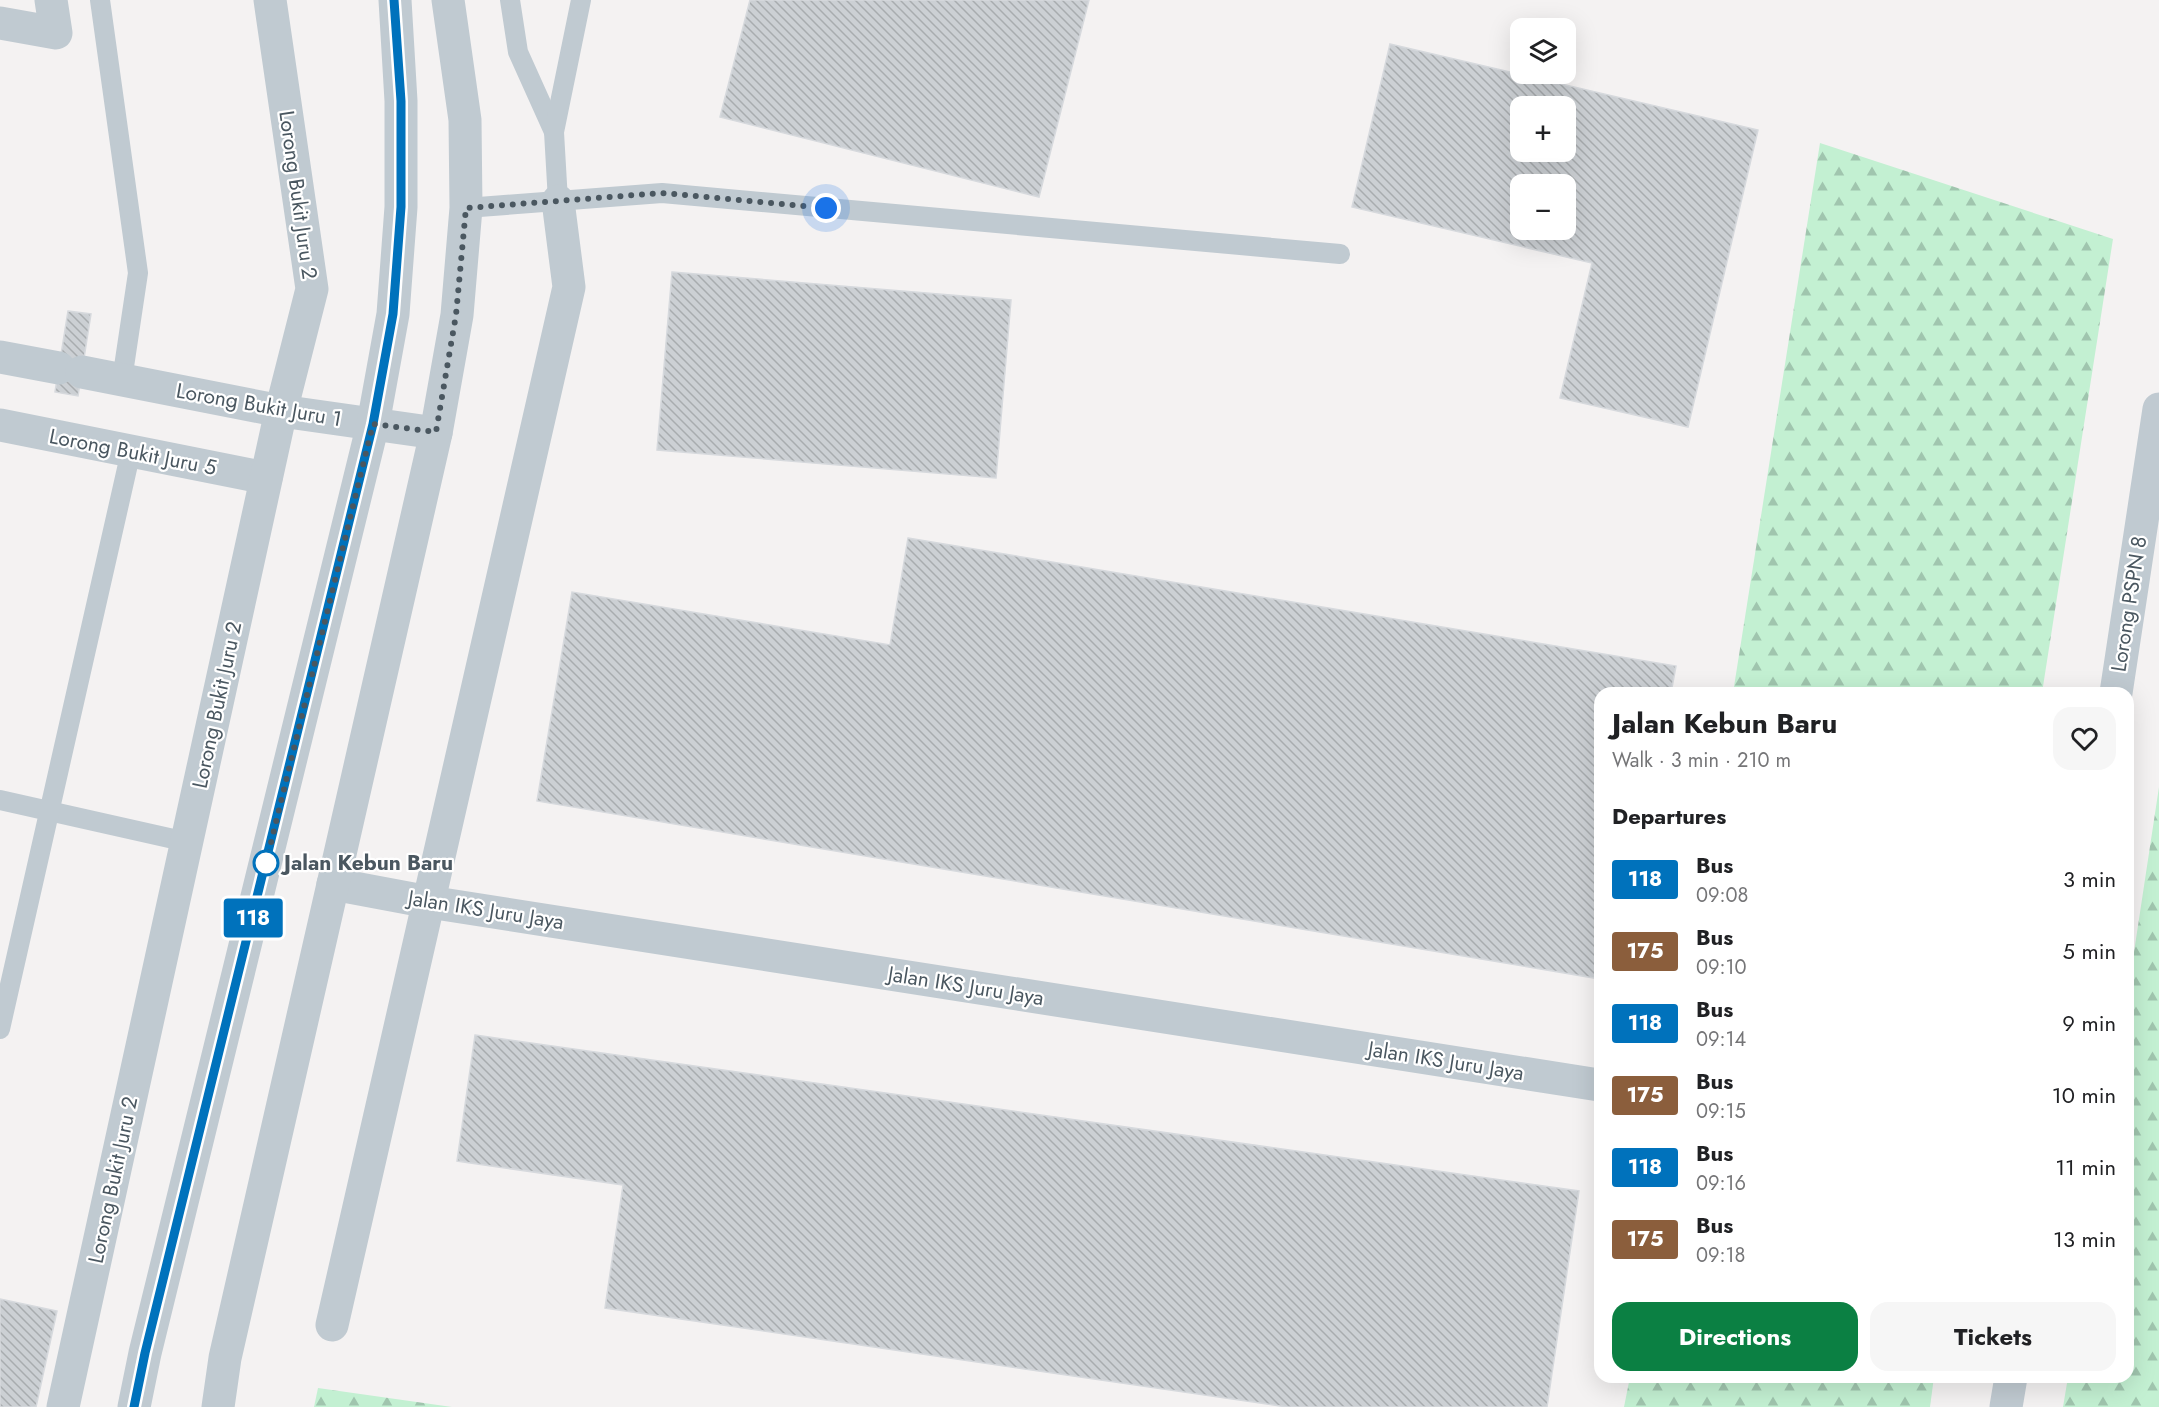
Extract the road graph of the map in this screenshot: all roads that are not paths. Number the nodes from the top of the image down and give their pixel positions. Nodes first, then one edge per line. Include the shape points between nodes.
1 (51, 0) edge
2 (100, 0) edge
3 (270, 0) edge
4 (394, 0) edge
5 (448, 0) edge
6 (510, 0) edge
7 (581, 0) edge
8 (0, 23) edge
9 (554, 132) junction
10 (558, 201) junction
11 (466, 208) junction
12 (1340, 254) dead end
13 (0, 357) edge
14 (122, 380) junction
15 (2159, 409) edge
16 (281, 411) junction
17 (373, 424) junction
18 (0, 425) edge
19 (436, 432) junction
20 (131, 451) junction
21 (266, 478) junction
22 (2117, 687) edge
23 (0, 800) edge
24 (51, 812) junction
25 (187, 842) junction
26 (333, 884) junction
27 (429, 902) junction
28 (0, 1029) edge
29 (1594, 1084) edge
30 (332, 1324) dead end
31 (2010, 1383) edge
32 (63, 1407) edge
33 (134, 1407) edge
34 (218, 1407) edge
35 (2006, 1407) edge

1 - 8 street via 56,33
2 - 14 lane via 138,273
3 - 16 street, Lorong Bukit Juru 2 via 312,289
4 - 17 street via 401,101 401,207 393,314
5 - 11 street via 465,120
6 - 9 lane via 518,52
7 - 9 lane
9 - 10 lane
10 - 11 lane
10 - 12 lane via 662,193
10 - 27 street via 568,287
11 - 19 street via 456,315
13 - 14 street, Lorong Bukit Juru 1
14 - 16 street, Lorong Bukit Juru 1
15 - 22 street, Lorong PSPN 8
16 - 17 street, Lorong Bukit Juru 1
16 - 21 street, Lorong Bukit Juru 2
17 - 19 street, Lorong Bukit Juru 1
17 - 33 street
18 - 20 street, Lorong Bukit Juru 5
19 - 26 street
20 - 21 street, Lorong Bukit Juru 5
20 - 24 lane
21 - 25 street, Lorong Bukit Juru 2
23 - 24 lane
24 - 25 lane
24 - 28 lane
25 - 32 street, Lorong Bukit Juru 2
26 - 27 street, Jalan IKS Juru Jaya
26 - 34 street via 225,1358
27 - 29 street, Jalan IKS Juru Jaya
27 - 30 street
31 - 35 street

